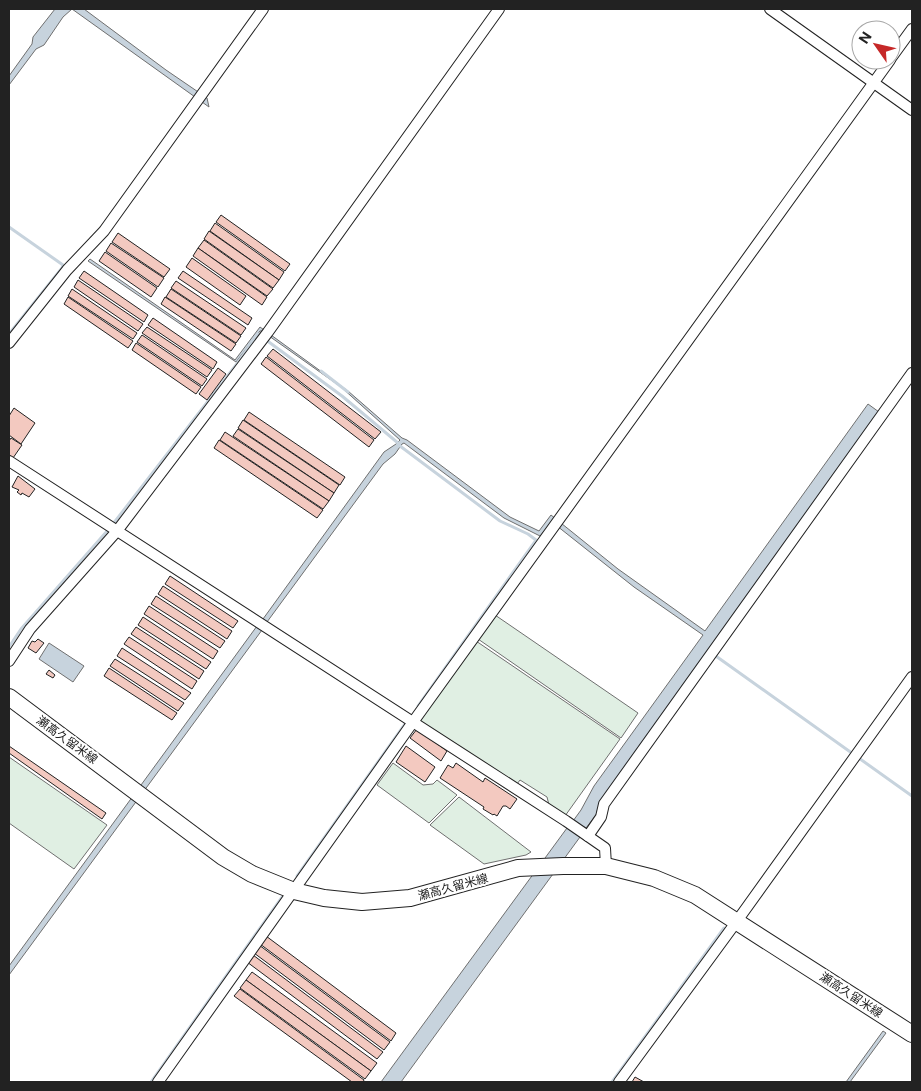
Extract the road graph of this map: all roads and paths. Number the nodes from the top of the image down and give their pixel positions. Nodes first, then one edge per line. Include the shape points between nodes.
1 (263, 9) edge
2 (499, 9) edge
3 (770, 9) edge
4 (912, 28) edge
5 (901, 44) edge
6 (883, 70) edge
7 (874, 83) junction
8 (912, 110) edge
9 (9, 344) edge
10 (912, 373) edge
11 (9, 461) edge
12 (117, 531) junction
13 (9, 661) edge
14 (912, 677) edge
15 (9, 697) edge
16 (413, 722) junction
17 (588, 836) junction
18 (606, 866) junction
19 (294, 891) junction
20 (737, 921) junction
21 (912, 1034) edge
22 (158, 1082) edge
23 (619, 1082) edge

1 - 9 street via 104,231
2 - 12 street via 268,332
3 - 7 street
4 - 5 street
6 - 7 street
7 - 8 street
7 - 16 street
10 - 17 street via 604,804 602,818
11 - 12 street
12 - 13 street via 30,629
12 - 16 street
14 - 20 street
15 - 19 main road, 瀬高久留米線 via 223,856 252,874
16 - 17 street
16 - 19 street
17 - 18 street via 605,848
18 - 19 main road, 瀬高久留米線 via 518,868 410,898 362,902
18 - 20 main road, 瀬高久留米線 via 654,878 686,891
19 - 22 street
20 - 21 main road, 瀬高久留米線
20 - 23 street

